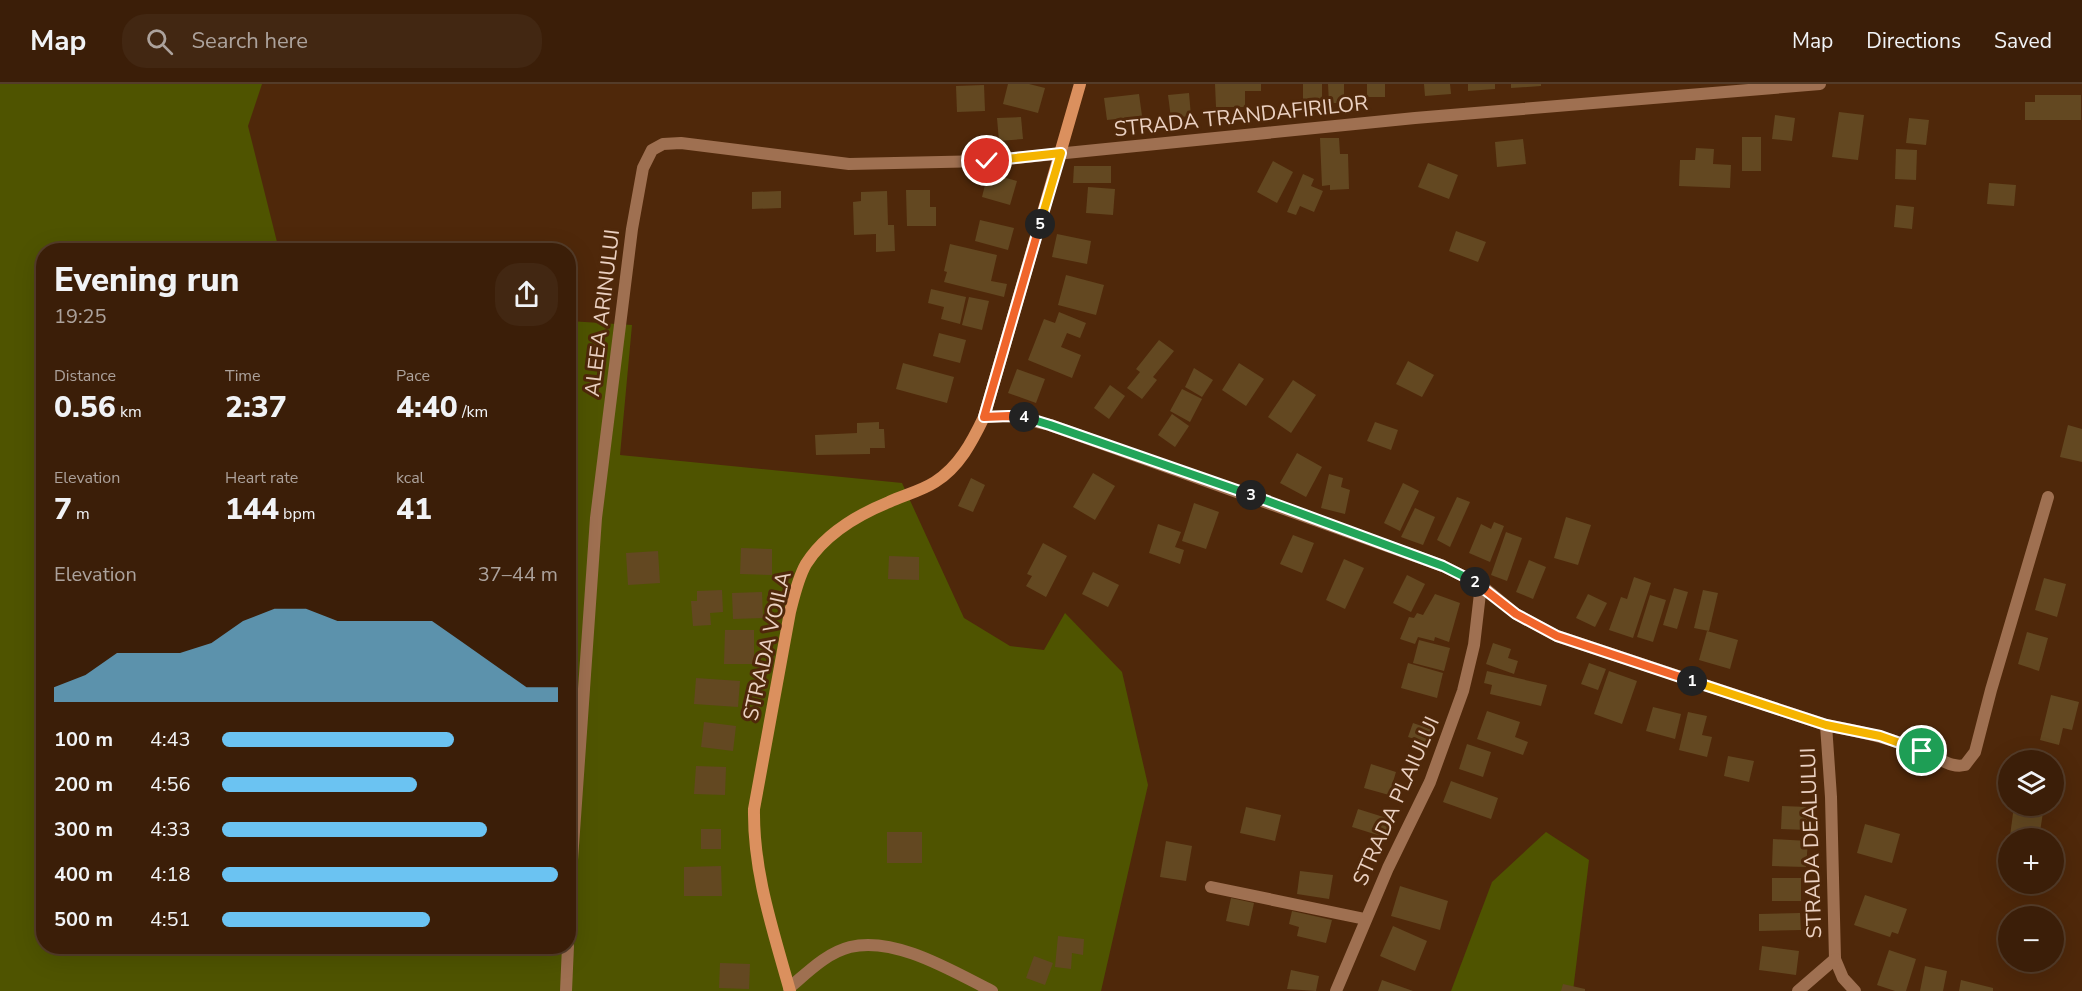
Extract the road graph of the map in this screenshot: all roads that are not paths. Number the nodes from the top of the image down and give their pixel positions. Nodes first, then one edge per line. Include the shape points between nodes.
1 (1080, 84) edge
2 (1820, 84) edge
3 (1061, 153) junction
4 (984, 417) junction
5 (2048, 496) dead end
6 (1481, 585) junction
7 (1826, 725) junction
8 (576, 803) edge
9 (1211, 887) dead end
10 (1365, 919) junction
11 (568, 954) edge
12 (1835, 959) junction
13 (790, 989) edge
14 (566, 991) edge
15 (992, 991) edge
16 (1336, 991) edge
17 (1798, 991) edge
18 (1855, 991) edge

1 - 3 main road, STRADA VOILA
2 - 3 street, STRADA TRANDAFIRILOR
3 - 4 main road, STRADA VOILA
3 - 8 street, ALEEA ARINULUI via 987,161 849,165 681,143 663,144 652,150 643,168 632,229 596,518
4 - 6 street, STRADA DEALULUI via 1009,416 1050,425 1443,566
4 - 13 main road, STRADA VOILA via 968,448 949,471 936,482 844,525 806,565 797,586 754,808 753,835 762,893
5 - 7 street via 1975,752 1965,765 1956,767 1880,736
6 - 7 street, STRADA DEALULUI via 1516,614 1557,636
6 - 10 street, STRADA PLAIULUI via 1474,645 1463,692 1430,782
7 - 12 street, STRADA DEALULUI
9 - 10 street
10 - 16 street, STRADA PLAIULUI
11 - 14 street
12 - 17 street
12 - 18 street, STRADA DEALULUI via 1843,978
13 - 15 street via 831,956 849,947 873,944 899,949

